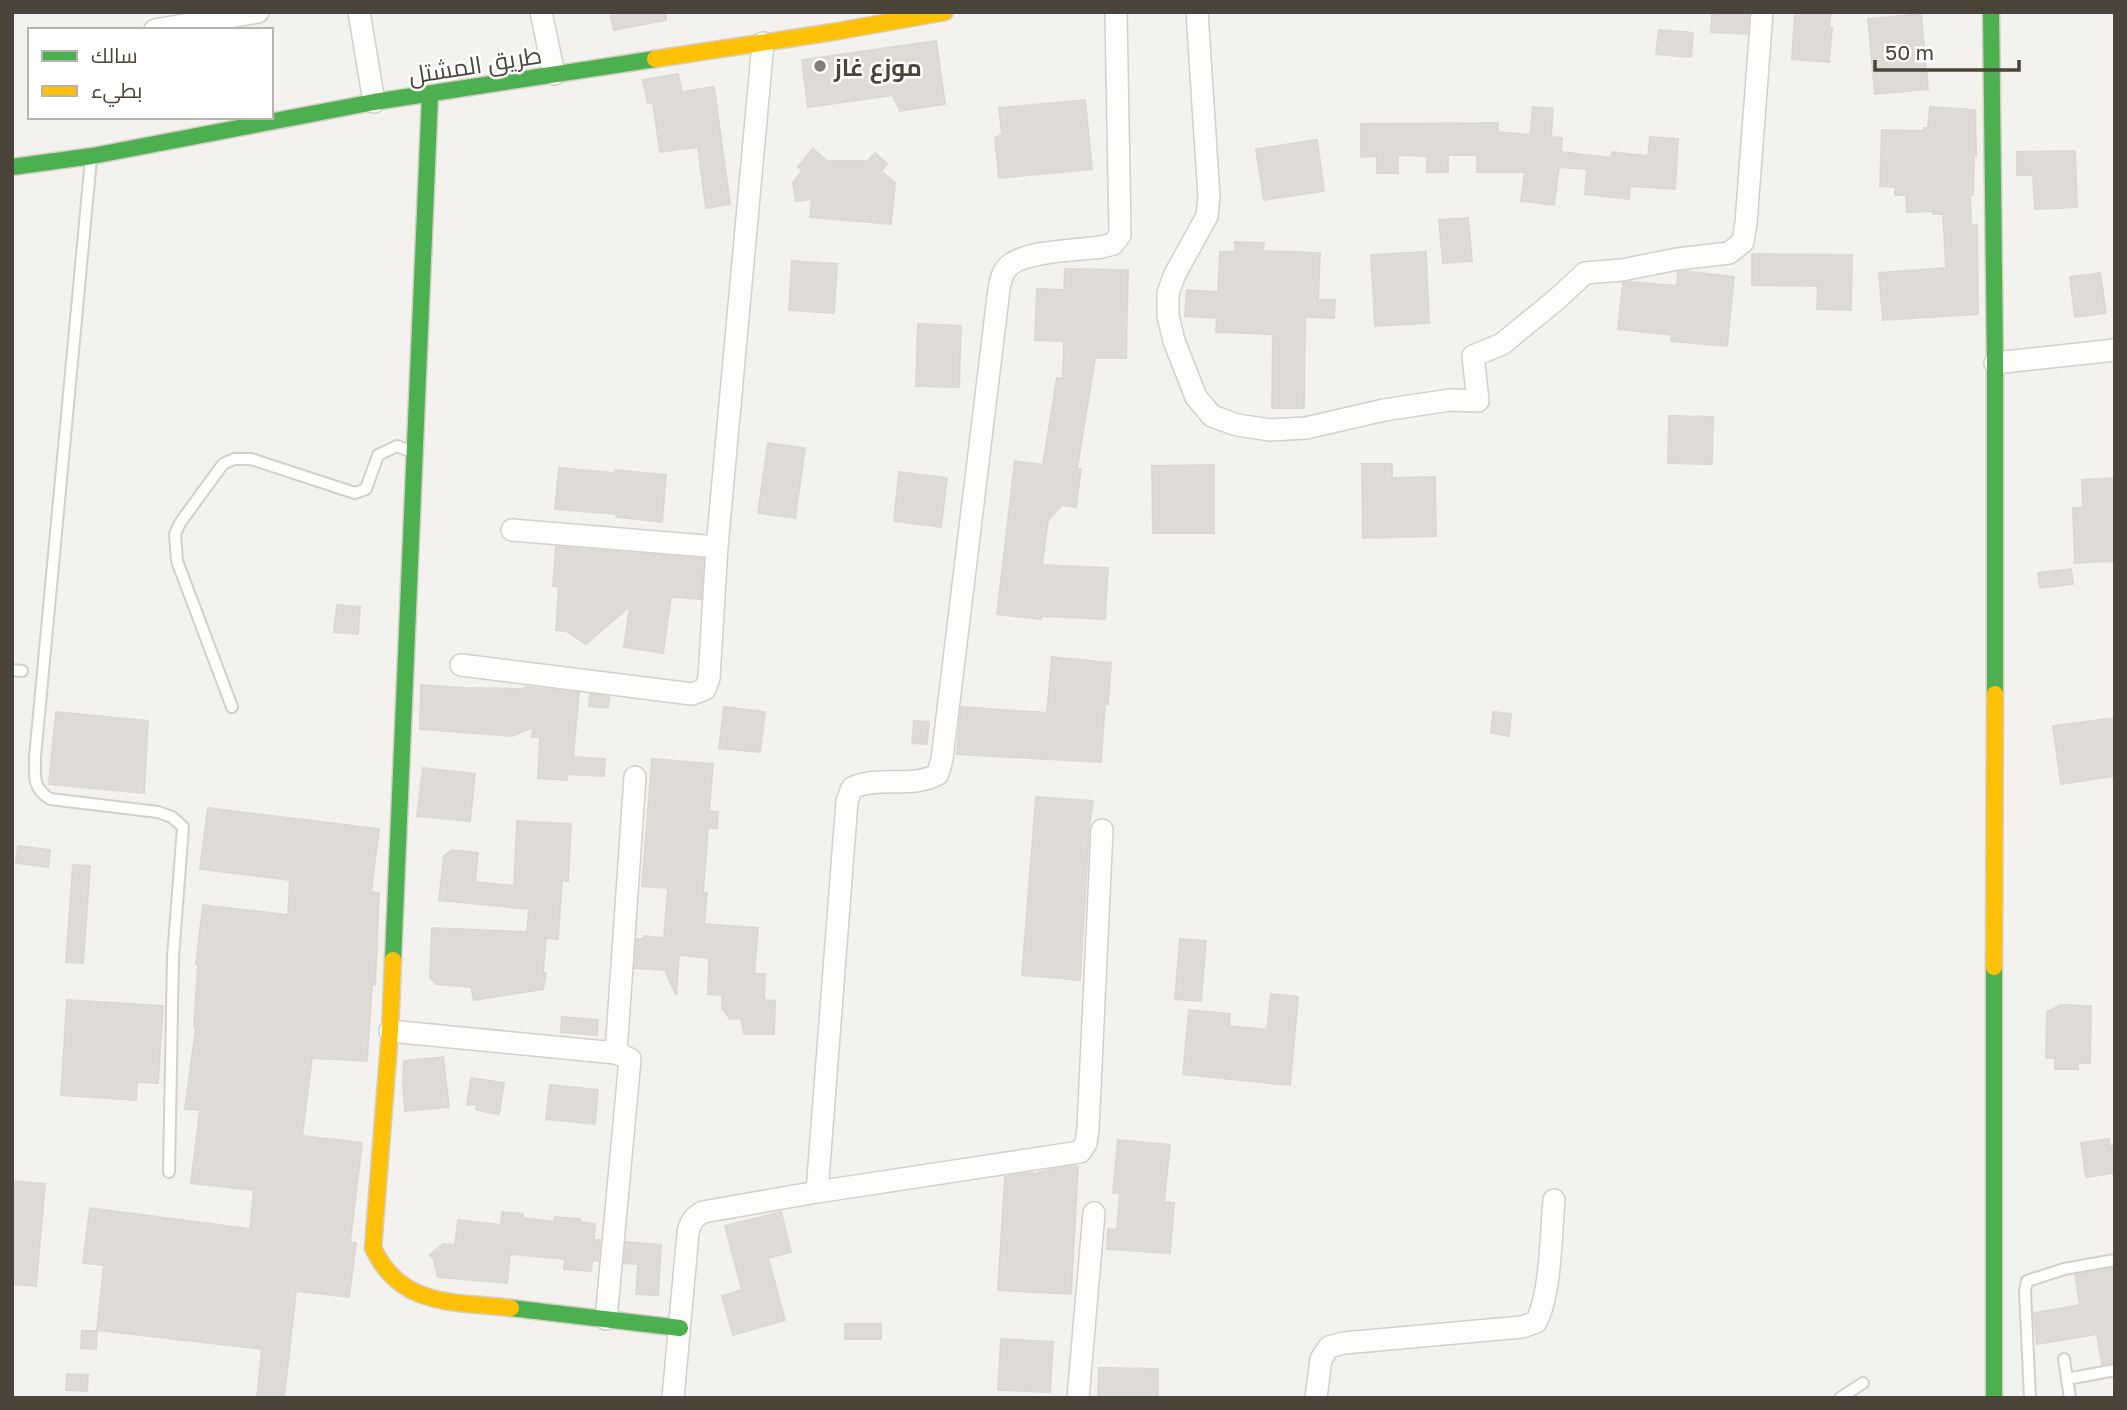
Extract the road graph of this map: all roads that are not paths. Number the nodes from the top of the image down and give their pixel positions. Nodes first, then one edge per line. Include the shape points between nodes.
1 (258, 12) edge
2 (359, 12) edge
3 (541, 12) edge
4 (945, 12) edge
5 (1116, 12) edge
6 (1197, 12) edge
7 (1762, 12) edge
8 (1991, 12) edge
9 (831, 22) edge
10 (166, 28) edge
11 (762, 43) junction
12 (554, 74) junction
13 (430, 95) junction
14 (374, 102) junction
15 (92, 156) junction
16 (12, 167) edge
17 (2115, 350) edge
18 (1996, 363) junction
19 (415, 453) junction
20 (512, 530) dead end
21 (717, 547) junction
22 (461, 665) dead end
23 (232, 707) dead end
24 (635, 777) dead end
25 (1102, 830) dead end
26 (390, 1031) junction
27 (617, 1053) junction
28 (169, 1172) dead end
29 (817, 1192) junction
30 (1554, 1200) dead end
31 (1094, 1213) dead end
32 (2115, 1261) edge
33 (606, 1319) junction
34 (680, 1328) junction
35 (2064, 1359) dead end
36 (2115, 1370) edge
37 (2067, 1379) junction
38 (1863, 1384) dead end
39 (673, 1398) edge
40 (1078, 1398) edge
41 (1317, 1398) edge
42 (1840, 1398) edge
43 (1994, 1398) edge
44 (2030, 1398) edge
45 (2070, 1398) edge

1 - 10 street
2 - 14 street
3 - 12 street
4 - 9 street, طريق المشتل
5 - 29 street via 1120,235 1113,244 1102,247 1026,256 1010,264 1002,275 938,774 926,781 864,782 852,788 847,801
6 - 7 street via 1209,197 1207,216 1168,293 1168,316 1196,397 1212,416 1270,430 1306,428 1450,400 1478,401 1473,356 1503,344 1585,273 1729,253 1743,242
8 - 18 street
9 - 11 street, طريق المشتل
11 - 12 street, طريق المشتل
11 - 21 street
12 - 13 street, طريق المشتل
13 - 14 street, طريق المشتل
13 - 19 street
14 - 15 street, طريق المشتل
15 - 16 street, طريق المشتل
15 - 28 lane via 35,782 50,799 158,812 183,827 173,957
17 - 18 street
18 - 43 street
19 - 23 lane via 397,446 378,455 366,489 355,494 251,459 234,459 223,464 180,523 175,534 177,561
19 - 26 street
20 - 21 street
21 - 22 street via 705,690 692,694
24 - 27 street
25 - 29 street via 1088,1129 1080,1152
26 - 27 street
26 - 33 street via 373,1248 380,1264 404,1288 425,1298
27 - 33 street via 630,1059
29 - 34 street via 695,1216 688,1233
30 - 41 street via 1546,1293 1536,1322 1329,1348 1321,1359
31 - 40 street
32 - 44 lane via 2064,1269 2027,1281
33 - 34 street
34 - 39 street
35 - 37 lane
36 - 37 lane
37 - 45 lane
38 - 42 lane

